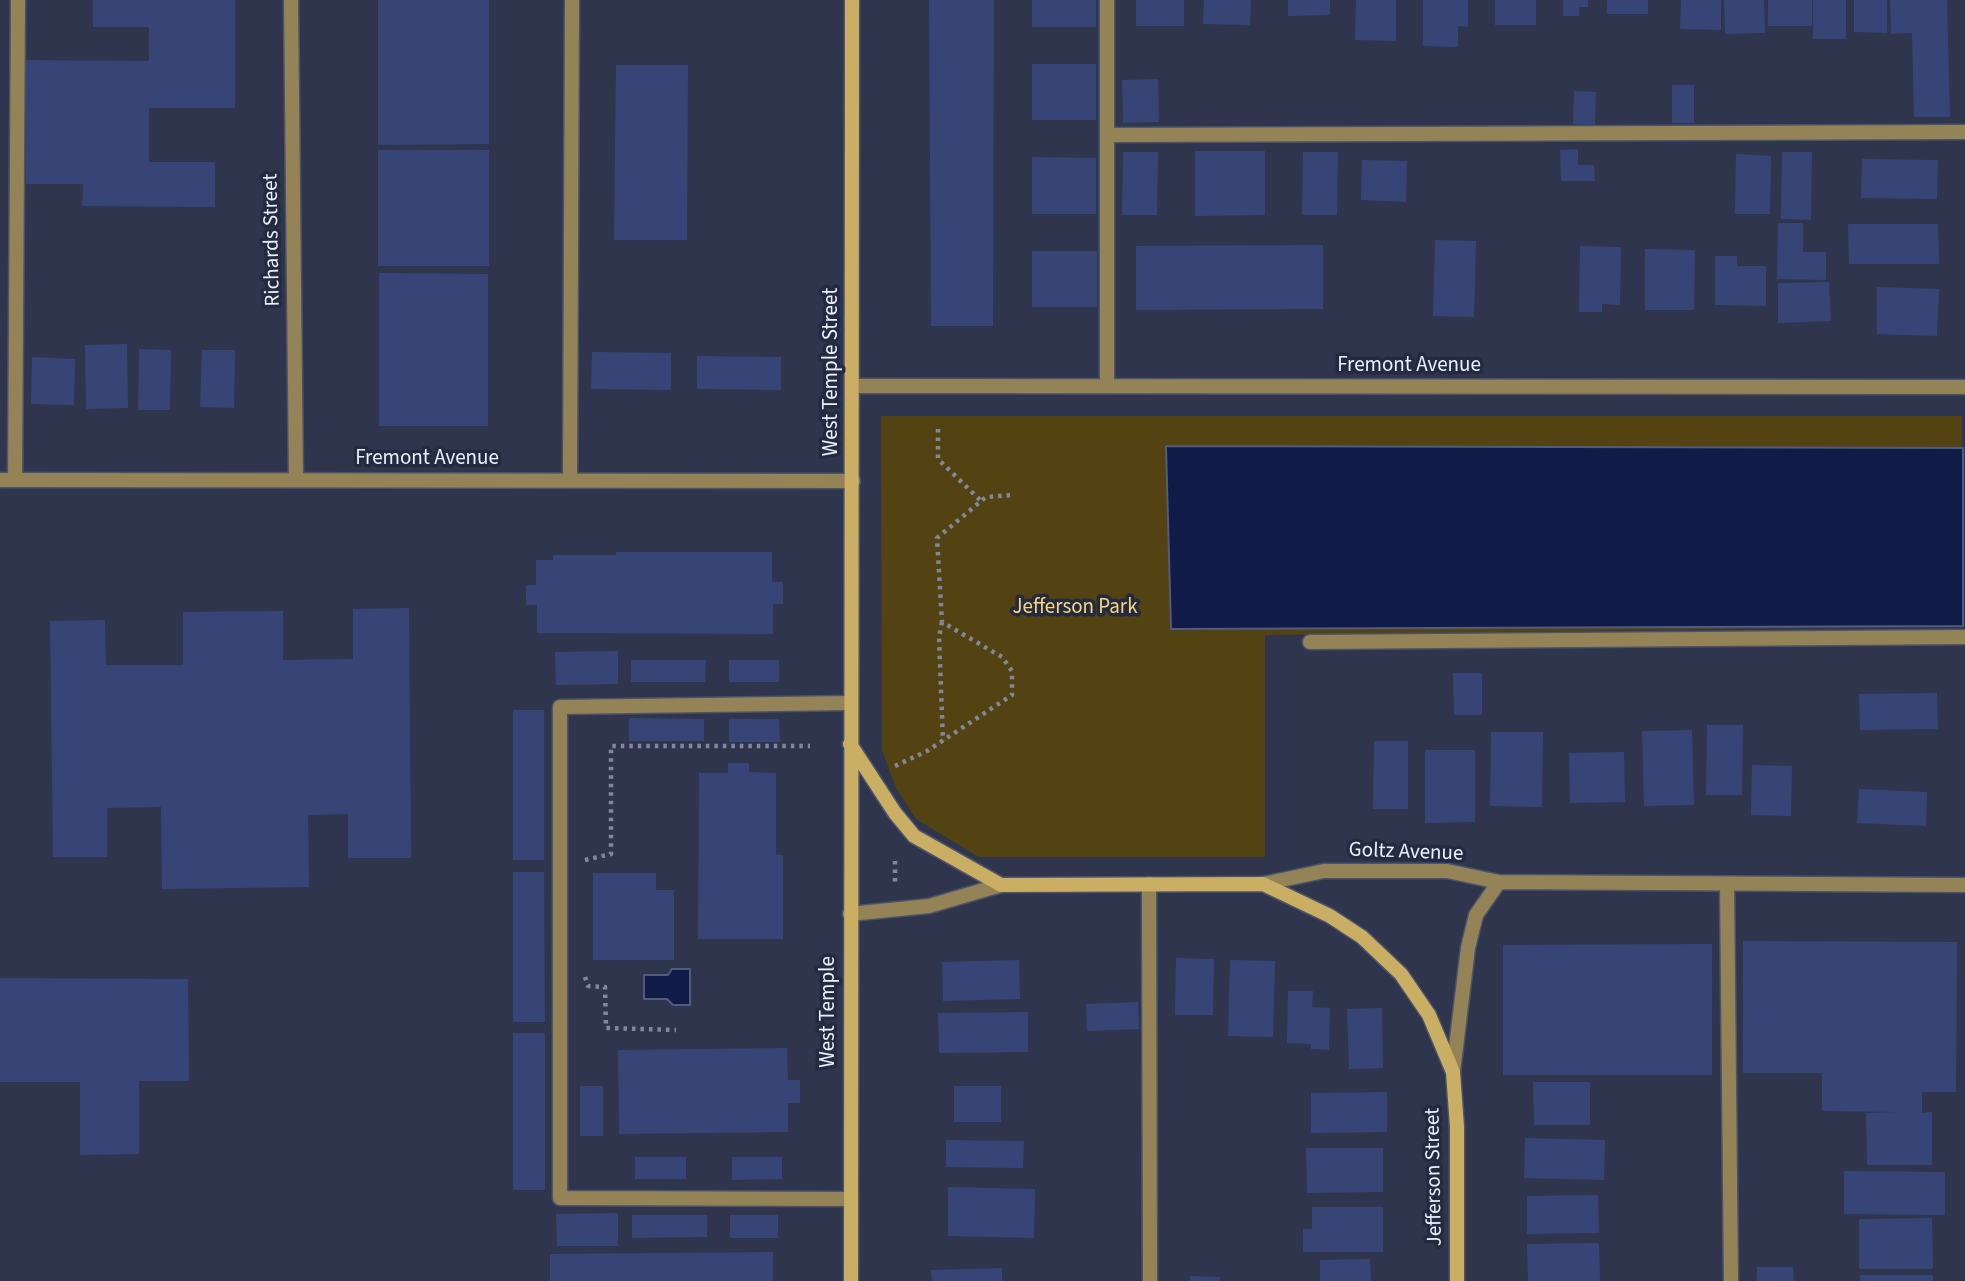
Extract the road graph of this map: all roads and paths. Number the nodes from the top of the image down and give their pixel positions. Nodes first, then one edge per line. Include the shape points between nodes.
1 (18, 0) edge
2 (291, 0) edge
3 (572, 0) edge
4 (852, 0) edge
5 (1107, 0) edge
6 (1965, 132) edge
7 (1107, 135) junction
8 (854, 386) junction
9 (1107, 386) junction
10 (1965, 387) edge
11 (938, 429) dead end
12 (570, 479) junction
13 (7, 480) edge
14 (296, 480) junction
15 (853, 481) junction
16 (1013, 495) dead end
17 (981, 501) junction
18 (942, 622) junction
19 (1965, 637) edge
20 (1310, 642) dead end
21 (849, 703) junction
22 (943, 741) junction
23 (850, 743) junction
24 (810, 746) dead end
25 (895, 766) dead end
26 (895, 861) dead end
27 (585, 872) dead end
28 (1499, 882) junction
29 (1149, 884) junction
30 (1263, 884) junction
31 (1727, 884) junction
32 (895, 885) dead end
33 (1001, 885) junction
34 (1965, 885) edge
35 (850, 914) junction
36 (585, 967) dead end
37 (676, 1030) dead end
38 (1453, 1072) junction
39 (851, 1199) junction
40 (851, 1281) edge
41 (1150, 1281) edge
42 (1457, 1281) edge
43 (1731, 1281) edge

1 - 13 street
2 - 14 street, Richards Street
3 - 12 street
4 - 8 street, West Temple Street
5 - 7 street
6 - 7 street
7 - 9 street
8 - 9 street, Fremont Avenue
8 - 15 street, West Temple Street
9 - 10 street, Fremont Avenue
11 - 17 path via 938,459
12 - 14 street, Fremont Avenue
12 - 15 street, Fremont Avenue
13 - 14 street, Fremont Avenue
15 - 21 street, West Temple Street
16 - 17 path
17 - 18 path via 937,538
18 - 22 path
18 - 22 path via 1002,657 1012,671 1012,695
19 - 20 street
21 - 23 street, West Temple Street
21 - 39 street via 560,707 560,1198
22 - 25 path
23 - 33 street via 914,836
23 - 35 street, West Temple
24 - 27 path via 611,746 611,854 584,858
26 - 32 path
28 - 30 street, Goltz Avenue via 1447,871 1324,871
28 - 31 street, Goltz Avenue
28 - 38 street, Jefferson Street via 1476,915 1468,948
29 - 30 street, Goltz Avenue
29 - 33 street, Goltz Avenue
29 - 41 street
30 - 38 street, Jefferson Street via 1330,916 1362,937 1401,974 1429,1015
31 - 34 street, Goltz Avenue
31 - 43 street
33 - 35 street, Goltz Avenue via 929,906
35 - 39 street, West Temple
36 - 37 path via 588,986 605,986 606,1028
38 - 42 street, Jefferson Street
39 - 40 street, West Temple

